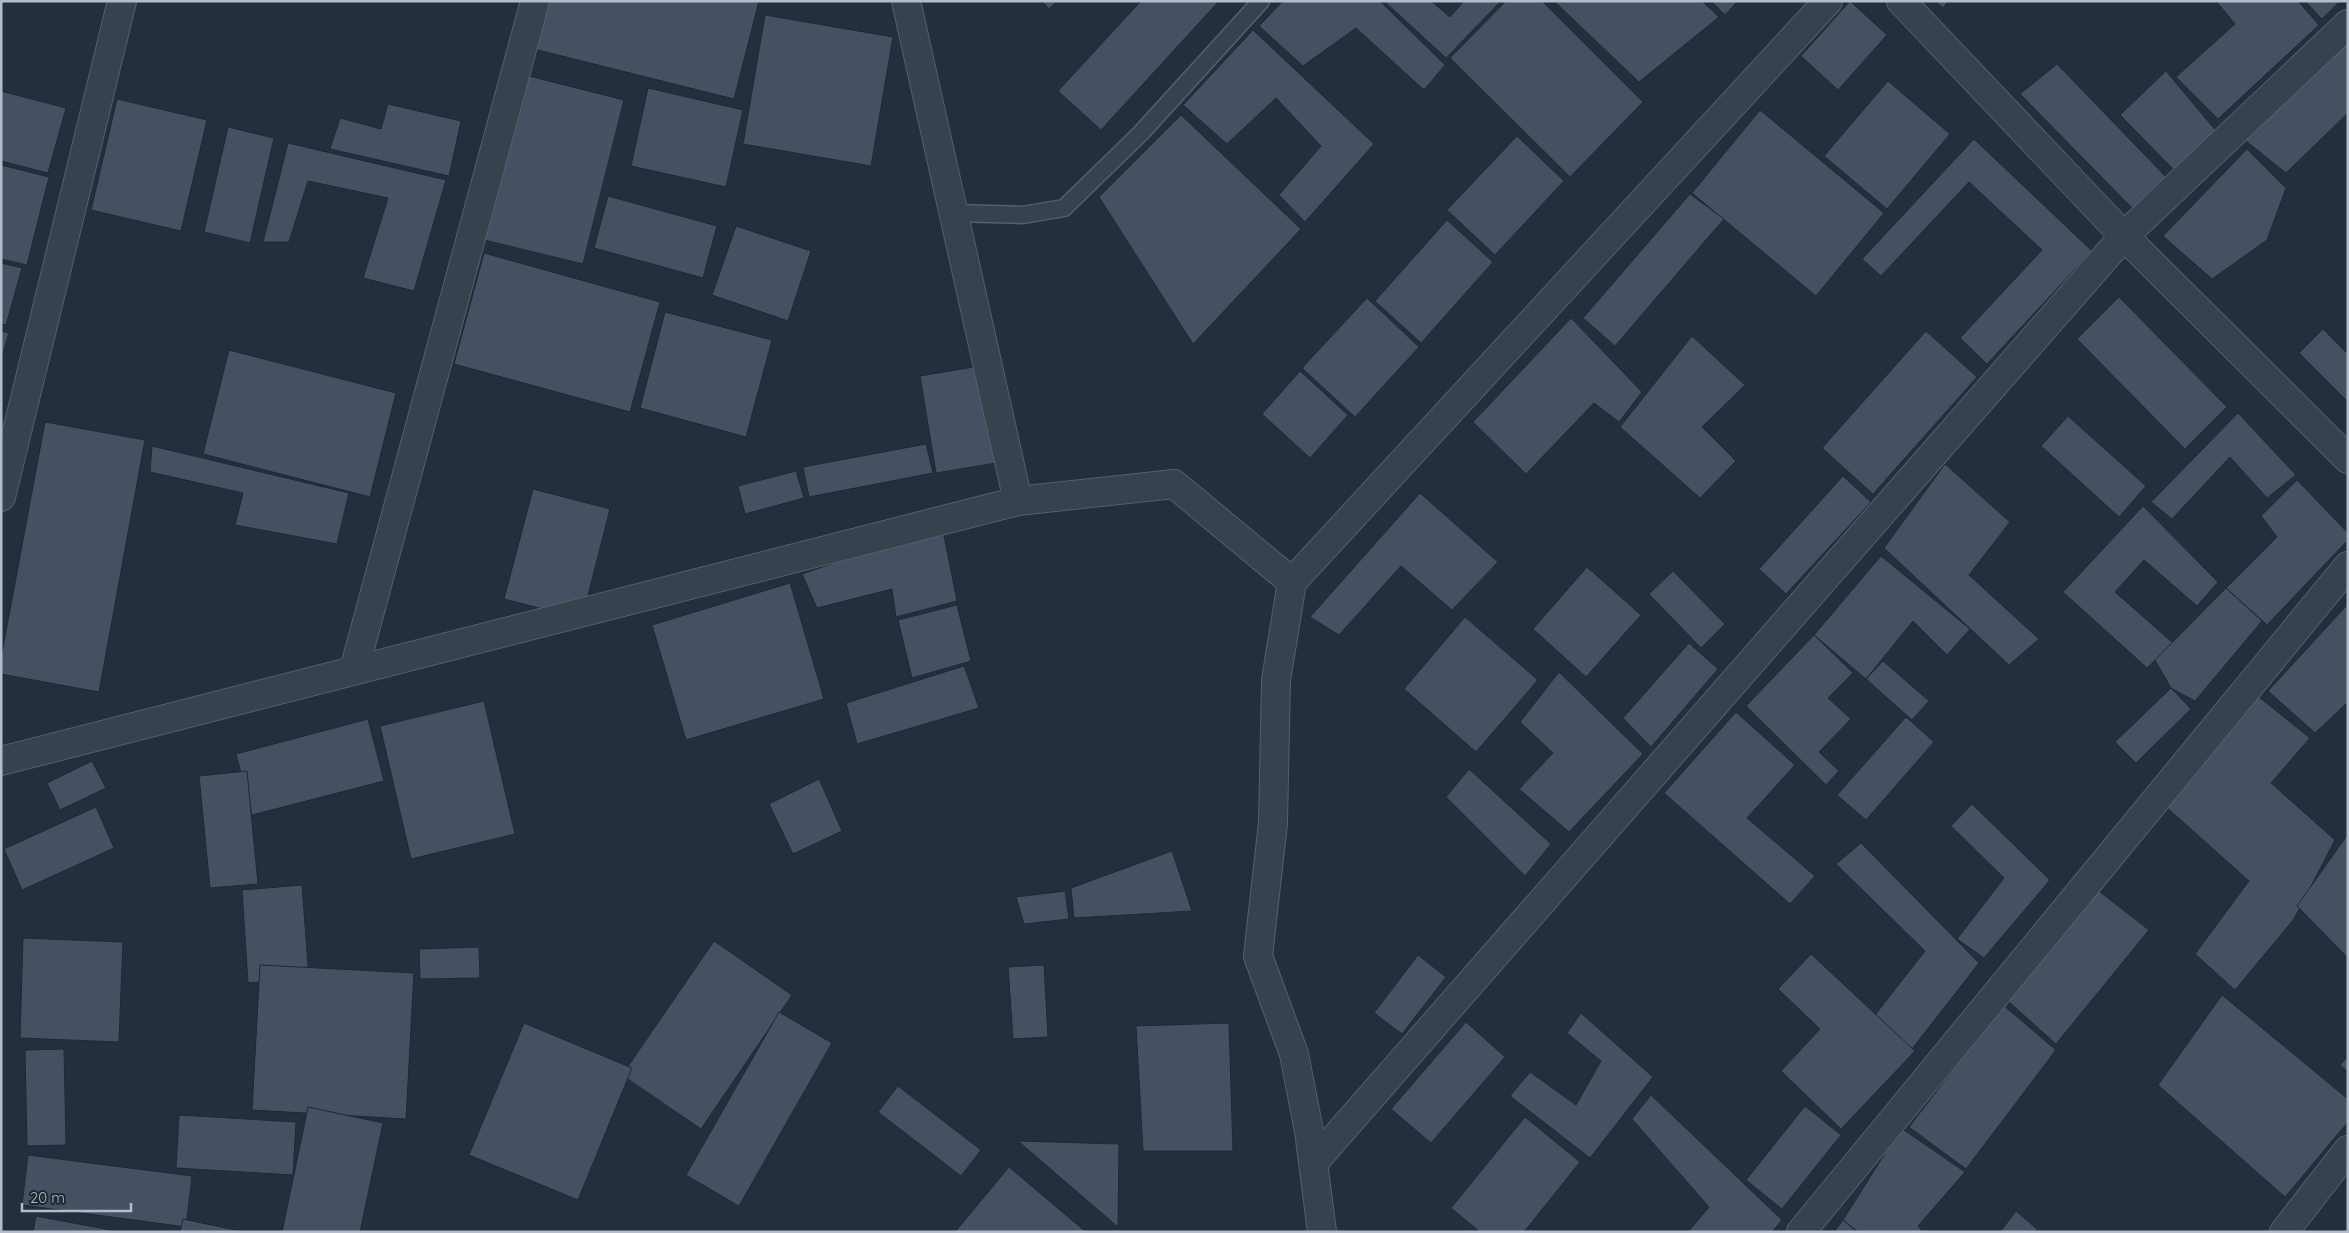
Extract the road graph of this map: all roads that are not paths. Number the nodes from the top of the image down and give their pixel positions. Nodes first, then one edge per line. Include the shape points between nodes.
1 (122, 1) edge
2 (535, 1) edge
3 (906, 1) edge
4 (1261, 1) edge
5 (1828, 1) edge
6 (1901, 1) edge
7 (2348, 24) edge
8 (953, 213) junction
9 (2124, 236) junction
10 (2348, 459) edge
11 (1, 497) edge
12 (1018, 501) junction
13 (2348, 566) edge
14 (1292, 582) junction
15 (354, 670) junction
16 (1, 761) edge
17 (2348, 1150) edge
18 (1314, 1162) junction
19 (1322, 1232) edge
20 (1801, 1232) edge
21 (2284, 1232) edge

1 - 11 street
2 - 15 street
3 - 8 street
4 - 8 lane via 1142,133 1064,208 1023,215
5 - 14 street
6 - 9 street
7 - 9 street
8 - 12 street
9 - 10 street
9 - 18 street
12 - 14 street via 1174,484
12 - 15 street
13 - 20 street
14 - 18 street via 1276,680 1274,823 1258,956 1294,1054
15 - 16 street
17 - 21 street
18 - 19 street

